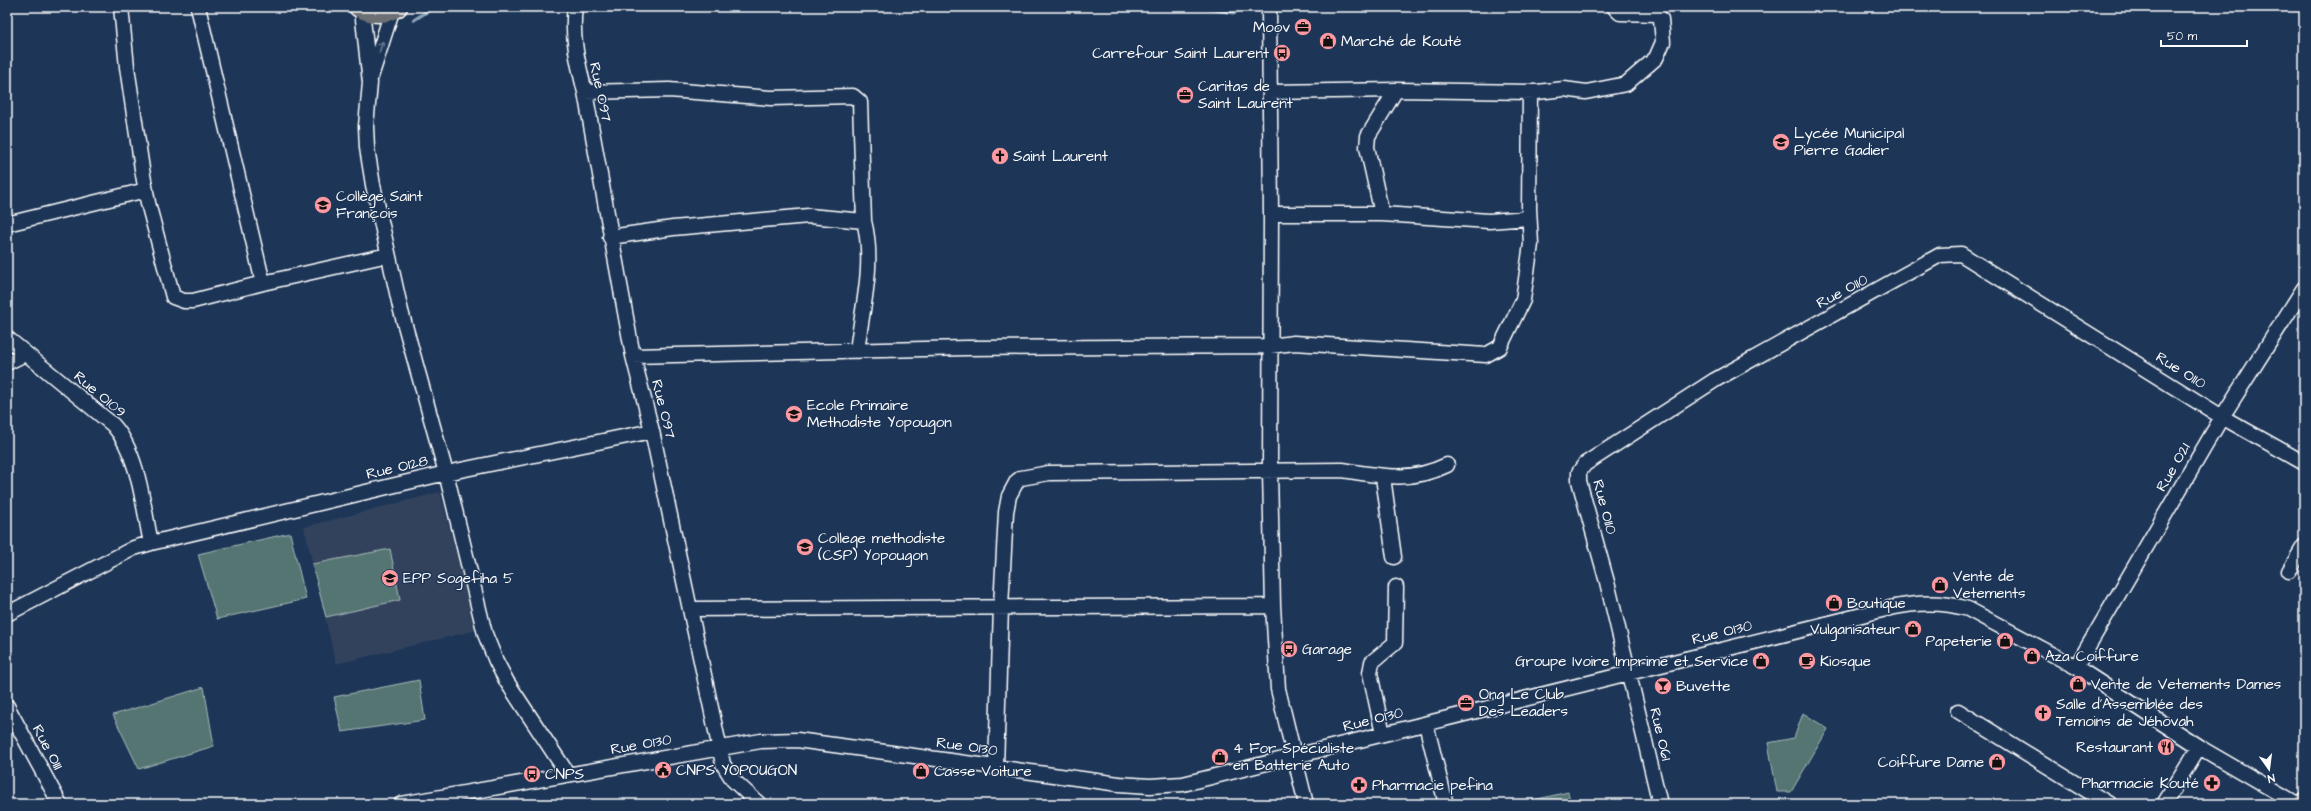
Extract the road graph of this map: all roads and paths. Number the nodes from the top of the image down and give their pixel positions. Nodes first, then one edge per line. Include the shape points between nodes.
1 (121, 7) edge
2 (198, 7) edge
3 (575, 7) edge
4 (1269, 7) edge
5 (1614, 7) edge
6 (360, 8) edge
7 (395, 9) edge
8 (370, 83) junction
9 (1396, 90) junction
10 (585, 92) junction
11 (1270, 92) junction
12 (1530, 92) junction
13 (146, 190) junction
14 (1271, 214) junction
15 (1382, 214) junction
16 (1529, 218) junction
17 (864, 221) junction
18 (7, 224) edge
19 (610, 237) junction
20 (388, 255) junction
21 (263, 283) junction
22 (2304, 288) edge
23 (7, 338) edge
24 (1270, 346) junction
25 (857, 351) junction
26 (25, 354) junction
27 (633, 356) junction
28 (7, 363) edge
29 (2222, 417) junction
30 (652, 431) junction
31 (2304, 463) edge
32 (1446, 465) dead end
33 (1270, 472) junction
34 (446, 473) junction
35 (1383, 477) junction
36 (151, 543) junction
37 (2304, 546) edge
38 (1394, 556) dead end
39 (2289, 571) dead end
40 (1396, 587) dead end
41 (1273, 606) junction
42 (1000, 607) junction
43 (691, 610) junction
44 (7, 614) edge
45 (2076, 667) junction
46 (1628, 673) junction
47 (7, 706) edge
48 (1958, 711) dead end
49 (1426, 724) junction
50 (1383, 734) junction
51 (2199, 747) junction
52 (721, 748) junction
53 (1294, 756) junction
54 (996, 767) junction
55 (567, 774) junction
56 (60, 804) edge
57 (401, 804) edge
58 (759, 804) edge
59 (1306, 804) edge
60 (1446, 804) edge
61 (1660, 804) edge
62 (2109, 804) edge
63 (2164, 804) edge
64 (2297, 804) edge

1 - 13 street via 127,67
2 - 21 street
3 - 10 street, Rue O97 via 574,40
4 - 11 street
5 - 12 street via 1620,13 1657,14 1661,19 1663,42 1656,58 1626,84 1613,88 1593,92 1564,89
6 - 7 main road via 377,14
6 - 8 street
8 -> 7 street
8 - 20 street via 366,126 367,148
9 - 11 street
9 - 12 street
9 - 15 street via 1368,136 1367,147
10 - 17 street via 669,90 716,96 772,98 853,96 860,102
10 - 19 street, Rue O97
11 - 14 street
12 - 16 street
13 - 18 street
13 - 21 street via 173,297 193,301
14 - 15 street
14 - 24 street
15 - 16 street via 1489,221
16 - 24 street via 1531,244 1522,304 1500,347 1493,352 1486,355 1294,343
17 - 19 street via 809,216 673,228
17 - 25 street via 867,236 868,291
19 - 27 street, Rue O97
20 - 21 street
20 - 34 street
22 - 29 street, Rue O21
23 - 26 street, Rue O109
24 - 25 street
24 - 33 street
25 - 27 street
26 - 28 street
26 - 36 street, Rue O109 via 121,434 133,462
27 - 30 street, Rue O97
29 - 31 street, Rue O110
29 - 45 street, Rue O21
29 - 46 street, Rue O110 via 1961,254 1940,254 1891,284 1715,380 1585,464 1579,472 1579,481 1607,582
30 - 34 street, Rue O128
30 - 43 street, Rue O97
32 - 35 street via 1417,476
33 - 35 street via 1342,470
33 - 41 street
33 - 42 street via 1049,473 1021,478 1014,485 1006,512
34 - 36 street, Rue O128
34 - 55 street via 485,634 496,662
35 - 38 street
36 - 44 street, Rue O128 via 134,548
37 - 39 street
40 - 50 street via 1395,643 1372,662 1370,673
41 - 42 street
41 - 53 street via 1278,689
42 - 43 street
42 - 54 street
43 - 52 street, Rue O97
45 - 46 street, Rue O130 via 1968,609 1949,603 1930,603 1890,608
45 - 51 street, Rue O130
46 - 49 street, Rue O130
46 - 61 street, Rue O61
47 - 56 street, Rue O111
48 - 62 street
49 - 50 street, Rue O130
49 - 60 street
50 - 53 street, Rue O130
51 - 63 street
51 - 64 street, Rue O130
52 - 54 street, Rue O130 via 761,741 797,740
52 - 55 street, Rue O130
52 - 58 street, Rue O97 via 727,772
53 - 54 street, Rue O130 via 1190,782 1150,786
53 - 59 street
55 - 57 street, Rue O130

